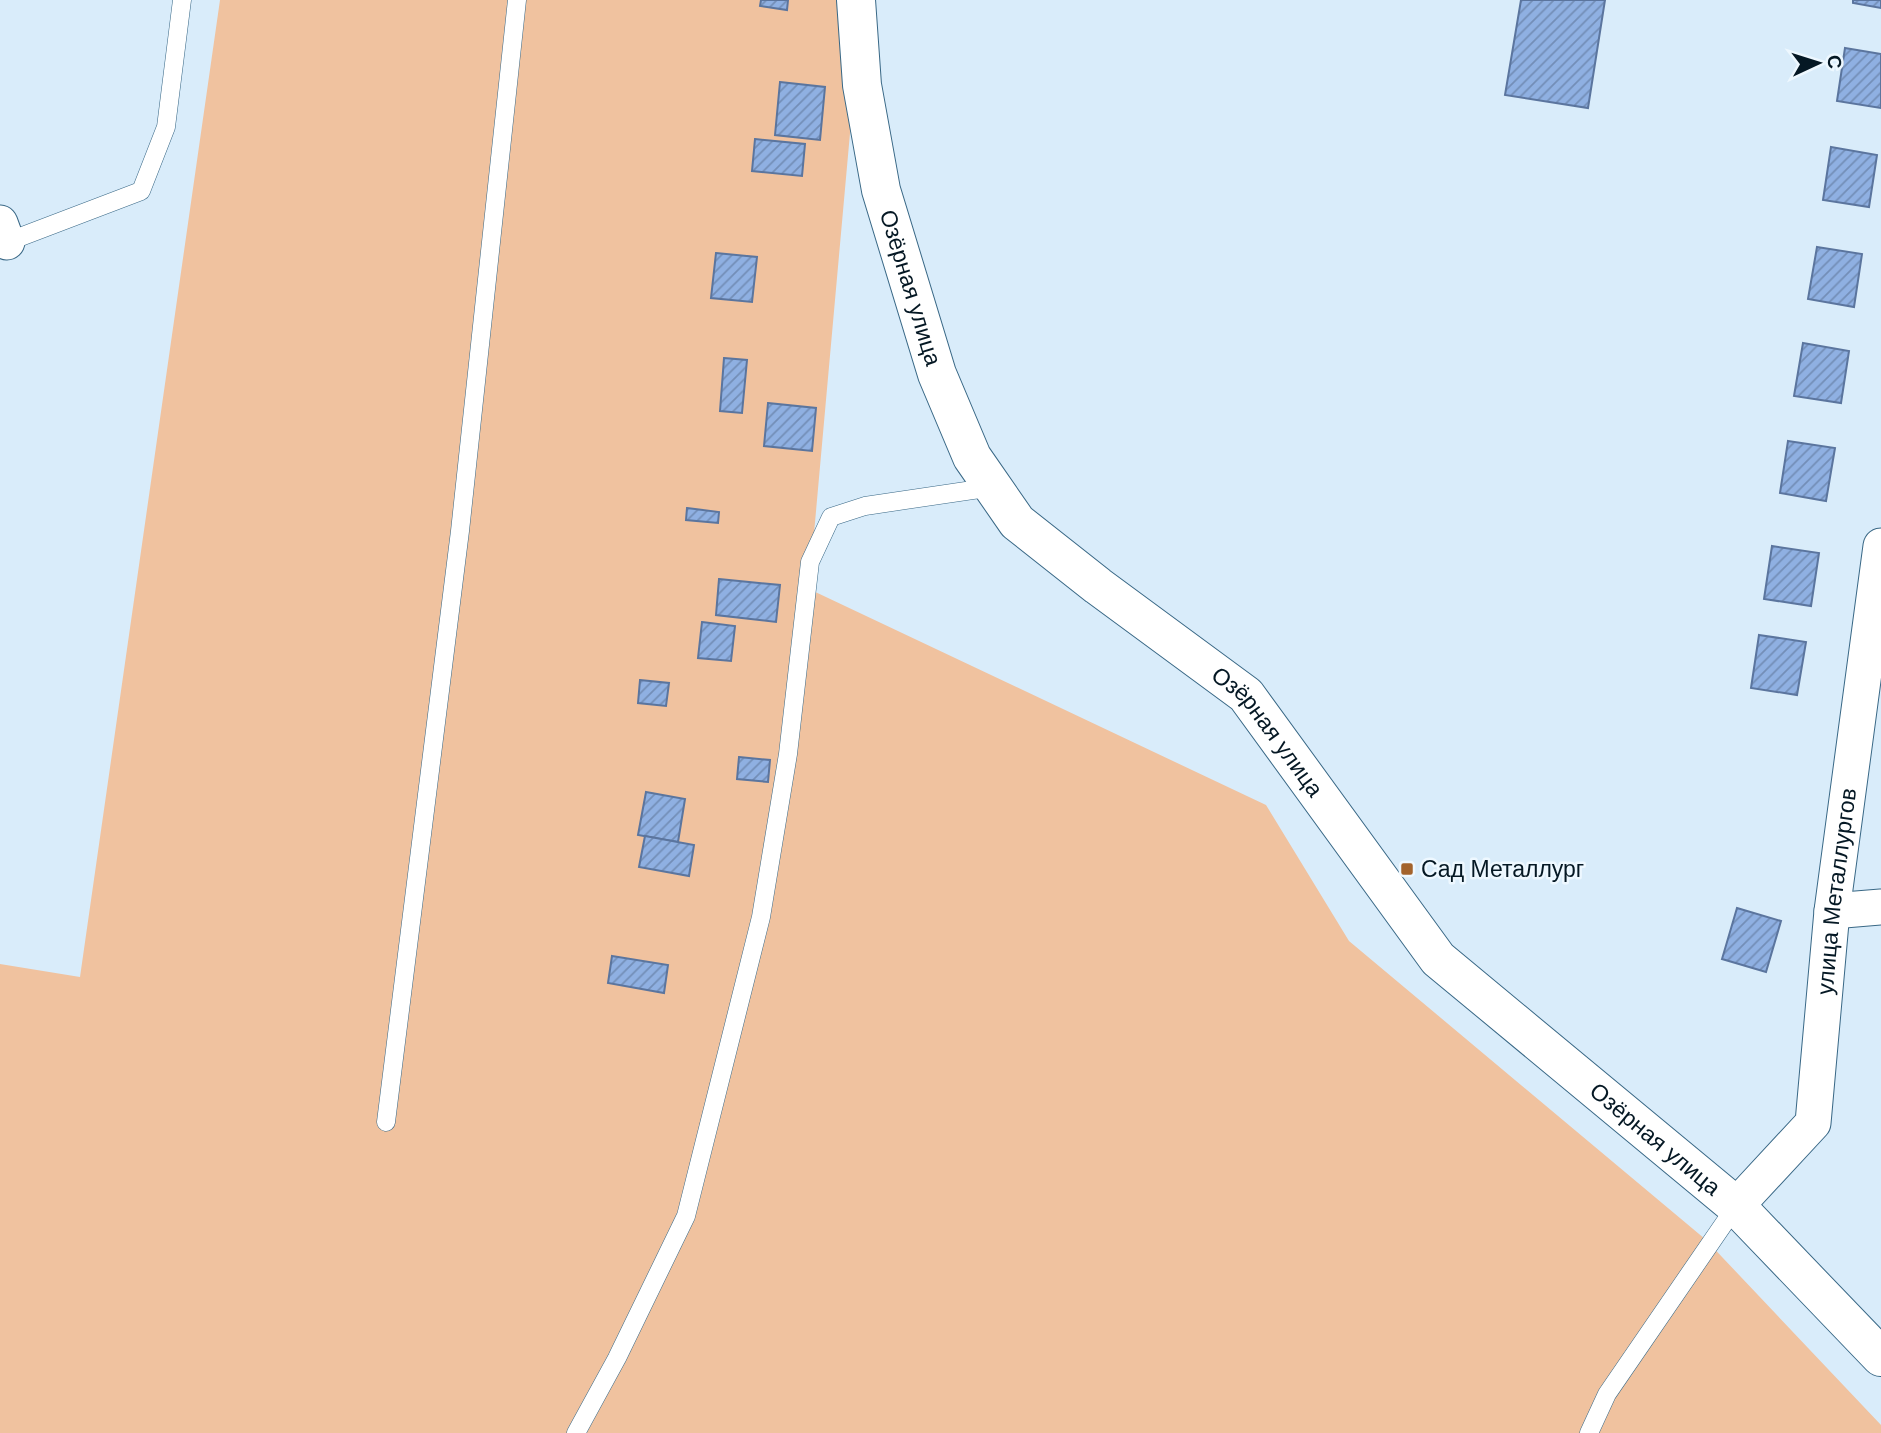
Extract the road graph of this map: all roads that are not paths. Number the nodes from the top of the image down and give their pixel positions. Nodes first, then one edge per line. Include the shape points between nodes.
1 (182, 0) edge
2 (517, 0) edge
3 (856, 0) edge
4 (4, 232) edge
5 (993, 487) junction
6 (1881, 546) edge
7 (1881, 907) edge
8 (1832, 911) junction
9 (386, 1122) dead end
10 (1736, 1206) junction
11 (1881, 1357) edge
12 (576, 1433) edge
13 (1589, 1433) edge

1 - 4 lane via 166,127 141,191
2 - 9 lane via 460,531
3 - 5 street, Озёрная улица via 862,85 881,190 937,374 972,457
5 - 10 street, Озёрная улица via 1017,522 1246,695 1438,959
5 - 12 lane via 865,506 831,517 810,562 788,754 761,917 686,1216
6 - 8 street, улица Металлургов
7 - 8 street
8 - 10 street, улица Металлургов via 1813,1123
10 - 11 street, Озёрная улица
10 - 13 lane via 1607,1394

